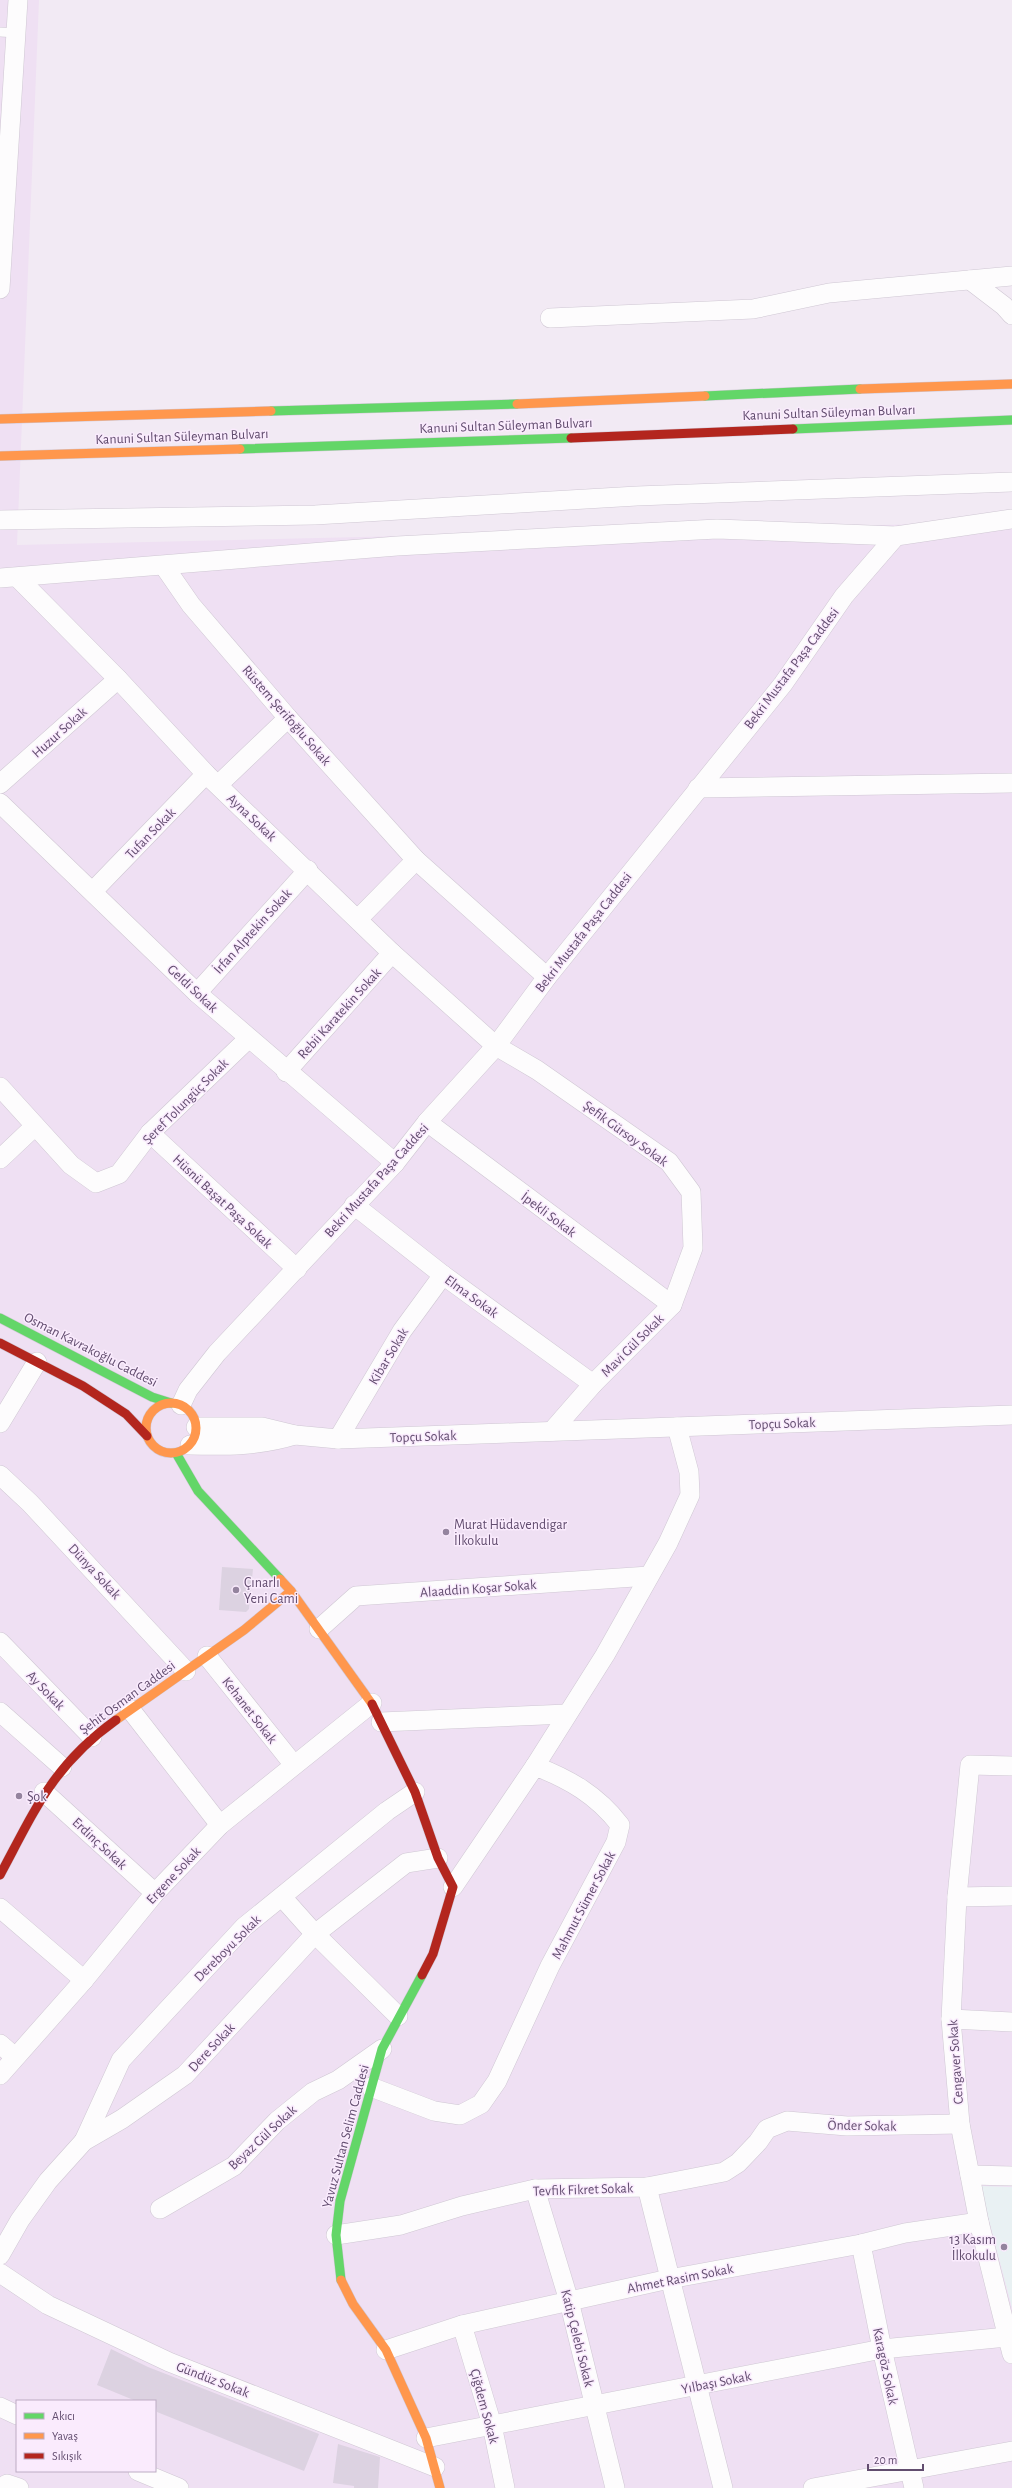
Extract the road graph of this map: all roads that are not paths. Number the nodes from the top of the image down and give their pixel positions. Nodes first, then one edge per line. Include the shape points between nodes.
1 (18, 0) edge
2 (8, 32) edge
3 (1012, 276) edge
4 (970, 280) junction
5 (1, 289) edge
6 (1012, 315) edge
7 (550, 318) dead end
8 (1012, 384) edge
9 (0, 420) edge
10 (1012, 420) edge
11 (0, 456) edge
12 (1012, 482) edge
13 (1012, 519) edge
14 (0, 520) edge
15 (896, 536) junction
16 (164, 566) junction
17 (9, 578) edge
18 (118, 679) junction
19 (288, 718) junction
20 (212, 780) junction
21 (1012, 783) edge
22 (0, 784) edge
23 (698, 788) junction
24 (0, 803) edge
25 (416, 860) junction
26 (308, 870) junction
27 (93, 891) junction
28 (358, 919) junction
29 (392, 954) junction
30 (547, 976) junction
31 (197, 993) junction
32 (248, 1040) junction
33 (496, 1046) junction
34 (286, 1072) junction
35 (0, 1087) edge
36 (427, 1122) junction
37 (35, 1126) junction
38 (150, 1133) junction
39 (0, 1158) edge
40 (395, 1163) junction
41 (354, 1205) junction
42 (297, 1269) junction
43 (443, 1275) junction
44 (672, 1305) junction
45 (0, 1318) edge
46 (0, 1343) edge
47 (37, 1362) junction
48 (593, 1384) junction
49 (176, 1404) junction
50 (1012, 1415) edge
51 (0, 1423) edge
52 (196, 1427) junction
53 (677, 1427) junction
54 (552, 1431) junction
55 (295, 1435) junction
56 (147, 1436) junction
57 (338, 1439) junction
58 (183, 1449) junction
59 (0, 1475) edge
60 (649, 1576) junction
61 (291, 1591) junction
62 (319, 1629) junction
63 (0, 1642) edge
64 (207, 1656) junction
65 (186, 1671) junction
66 (372, 1703) junction
67 (130, 1709) junction
68 (0, 1712) edge
69 (567, 1714) junction
70 (381, 1722) junction
71 (92, 1737) junction
72 (294, 1765) junction
73 (535, 1766) junction
74 (1012, 1766) edge
75 (62, 1767) junction
76 (44, 1792) junction
77 (415, 1792) junction
78 (220, 1826) junction
79 (438, 1858) junction
80 (0, 1875) edge
81 (453, 1887) junction
82 (155, 1893) junction
83 (1012, 1896) edge
84 (282, 1897) junction
85 (957, 1897) junction
86 (0, 1908) edge
87 (315, 1934) junction
88 (84, 1980) junction
89 (398, 2016) junction
90 (951, 2019) junction
91 (1012, 2022) edge
92 (0, 2044) edge
93 (382, 2049) junction
94 (15, 2057) junction
95 (0, 2075) edge
96 (371, 2087) junction
97 (960, 2124) junction
98 (767, 2129) joint
99 (84, 2141) junction
100 (970, 2175) junction
101 (1012, 2176) edge
102 (647, 2187) junction
103 (535, 2189) junction
104 (160, 2209) dead end
105 (979, 2222) junction
106 (336, 2235) junction
107 (861, 2244) junction
108 (0, 2255) edge
109 (0, 2273) edge
110 (669, 2279) junction
111 (569, 2301) junction
112 (462, 2325) junction
113 (1009, 2346) edge
114 (882, 2349) junction
115 (386, 2350) junction
116 (696, 2386) junction
117 (594, 2405) junction
118 (0, 2407) edge
119 (16, 2415) edge
120 (492, 2425) junction
121 (426, 2438) junction
122 (1012, 2451) edge
123 (434, 2466) junction
124 (140, 2472) edge
125 (911, 2479) edge
126 (1, 2488) edge
127 (19, 2488) edge
128 (180, 2488) edge
129 (440, 2488) edge
130 (505, 2488) edge
131 (615, 2488) edge
132 (723, 2488) edge
133 (813, 2488) edge

1 - 2 street
2 - 5 street
3 - 4 street
4 - 6 street
4 - 7 street via 828,293 753,309
8 - 9 main road, Kanuni Sultan Süleyman Bulvarı via 532,404
10 - 11 main road, Kanuni Sultan Süleyman Bulvarı via 541,439
12 - 14 street via 637,496 315,515
13 - 15 street
15 - 16 street via 717,529 397,546
15 - 23 street, Bekri Mustafa Paşa Caddesi via 844,596 783,684
16 - 17 street
16 - 19 street, Rüstem Şerifoğlu Sokak via 191,605
17 - 18 street, Ayna Sokak
18 - 20 street, Ayna Sokak
18 - 22 street, Huzur Sokak
19 - 20 street, Tufan Sokak
19 - 25 street, Rüstem Şerifoğlu Sokak
20 - 26 street, Ayna Sokak
20 - 27 street, Tufan Sokak
21 - 23 street
23 - 30 street, Bekri Mustafa Paşa Caddesi
24 - 27 street, Geldi Sokak
25 - 28 street
25 - 30 street, Rüstem Şerifoğlu Sokak
26 - 28 street, Ayna Sokak
26 - 31 street, İrfan Alptekin Sokak
27 - 31 street, Geldi Sokak
28 - 29 street, Ayna Sokak
29 - 33 street, Ayna Sokak
29 - 34 street, Rebii Karatekin Sokak
30 - 33 street, Bekri Mustafa Paşa Caddesi
31 - 32 street, Geldi Sokak
32 - 34 street, Geldi Sokak
32 - 38 street, Şeref Tolungüç Sokak
33 - 36 street, Bekri Mustafa Paşa Caddesi
33 - 44 street, Şefik Gürsoy Sokak via 537,1070 669,1162 691,1192 693,1248
34 - 40 street, Geldi Sokak
35 - 37 street
36 - 40 street, Bekri Mustafa Paşa Caddesi
36 - 44 street, İpekli Sokak
37 - 38 street, Şeref Tolungüç Sokak via 71,1164 96,1183 119,1174
37 - 39 street
38 - 42 street, Hüsnü Başat Paşa Sokak
40 - 41 street, Bekri Mustafa Paşa Caddesi
41 - 42 street, Bekri Mustafa Paşa Caddesi
41 - 43 street, Elma Sokak
42 - 49 street, Bekri Mustafa Paşa Caddesi via 217,1353
43 - 48 street, Elma Sokak
43 - 57 street, Kibar Sokak via 402,1331
44 - 48 street, Mavi Gül Sokak
45 - 49 main road, Osman Kavrakoğlu Caddesi via 152,1397
46 - 47 main road
47 - 51 street
47 - 56 main road via 126,1414
48 - 54 street
49 - 52 main road via 192,1414
49 - 56 main road, Osman Kavrakoğlu Caddesi via 159,1406 149,1415 146,1423
50 - 53 street, Topçu Sokak
52 - 55 street, Topçu Sokak via 262,1427
52 - 58 main road via 195,1438
53 - 54 street, Topçu Sokak
53 - 60 street via 689,1472 690,1495
54 - 57 street, Topçu Sokak
55 - 57 street, Topçu Sokak
55 - 58 street, Topçu Sokak via 271,1443
56 - 58 main road via 153,1446 160,1451
58 - 61 main road via 198,1491
59 - 65 street, Dünya Sokak via 30,1502
60 - 62 street, Alaaddin Koşar Sokak via 356,1596
60 - 69 street via 605,1654
61 - 62 main road
61 - 64 main road, Şehit Osman Caddesi via 244,1630
62 - 66 main road
63 - 71 street, Ay Sokak
64 - 65 main road, Şehit Osman Caddesi
64 - 72 street, Kehanet Sokak
65 - 67 main road, Şehit Osman Caddesi
66 - 70 main road
66 - 72 street, Ergene Sokak
67 - 71 main road, Şehit Osman Caddesi
67 - 78 street
68 - 75 street
69 - 70 street
69 - 73 street
70 - 77 main road
71 - 75 main road, Şehit Osman Caddesi
72 - 78 street, Ergene Sokak
73 - 81 street
73 - 96 street, Mahmut Sümer Sokak via 583,1788 608,1809 620,1824 616,1842 550,1966 497,2081 481,2104 460,2115 434,2111
74 - 85 street, Cengaver Sokak via 970,1766
75 - 76 main road, Şehit Osman Caddesi
76 - 80 main road, Şehit Osman Caddesi
76 - 82 street, Erdinç Sokak
77 - 79 main road
77 - 84 street, Dereboyu Sokak via 387,1811
78 - 82 street, Ergene Sokak
79 - 81 main road
79 - 87 street, Dere Sokak via 406,1863
81 - 89 main road, Yavuz Sultan Selim Caddesi via 433,1954
82 - 88 street, Ergene Sokak
83 - 85 street
84 - 87 street
84 - 99 street, Dereboyu Sokak via 244,1927 121,2060
85 - 90 street, Cengaver Sokak
86 - 88 street
87 - 89 street
87 - 99 street, Dere Sokak via 185,2075 122,2119
88 - 94 street, Ergene Sokak
89 - 93 main road, Yavuz Sultan Selim Caddesi
90 - 91 street
90 - 97 street, Cengaver Sokak
92 - 94 street
93 - 96 main road, Yavuz Sultan Selim Caddesi
93 - 104 street, Beyaz Gül Sokak via 338,2080 313,2092 289,2111 234,2166
94 - 95 street, Ergene Sokak
96 - 106 main road, Yavuz Sultan Selim Caddesi via 340,2201
97 - 98 street, Önder Sokak via 847,2126 787,2121
97 - 100 street, Cengaver Sokak
98 - 102 street, Tevfik Fikret Sokak via 738,2163 724,2172
99 - 108 street, Dere Sokak via 48,2181 20,2220
100 - 101 street
100 - 105 street, Cengaver Sokak
102 - 103 street, Tevfik Fikret Sokak
102 - 110 street
103 - 106 street, Tevfik Fikret Sokak via 462,2206 401,2225
103 - 111 street, Katip Çelebi Sokak
105 - 107 street, Ahmet Rasim Sokak via 904,2233
105 - 113 street, Cengaver Sokak
106 - 115 main road, Yavuz Sultan Selim Caddesi via 340,2278 353,2304
107 - 110 street, Ahmet Rasim Sokak
107 - 114 street, Karagöz Sokak
109 - 123 street, Gündüz Sokak via 48,2305 169,2362
110 - 111 street, Ahmet Rasim Sokak
110 - 116 street
111 - 112 street, Ahmet Rasim Sokak
111 - 117 street, Katip Çelebi Sokak
112 - 115 street, Ahmet Rasim Sokak
112 - 120 street, Çiğdem Sokak
113 - 114 street, Yılbaşı Sokak
114 - 116 street, Yılbaşı Sokak
114 - 125 street, Karagöz Sokak
115 - 121 main road, Yavuz Sultan Selim Caddesi
116 - 117 street, Yılbaşı Sokak
116 - 132 street
117 - 120 street, Yılbaşı Sokak
117 - 131 street, Katip Çelebi Sokak
118 - 119 street
120 - 121 street, Yılbaşı Sokak
120 - 130 street, Çiğdem Sokak
121 - 123 main road, Yavuz Sultan Selim Caddesi
122 - 125 street
123 - 129 main road, Yavuz Sultan Selim Caddesi
124 - 128 street
125 - 133 street
126 - 127 street via 7,2484

